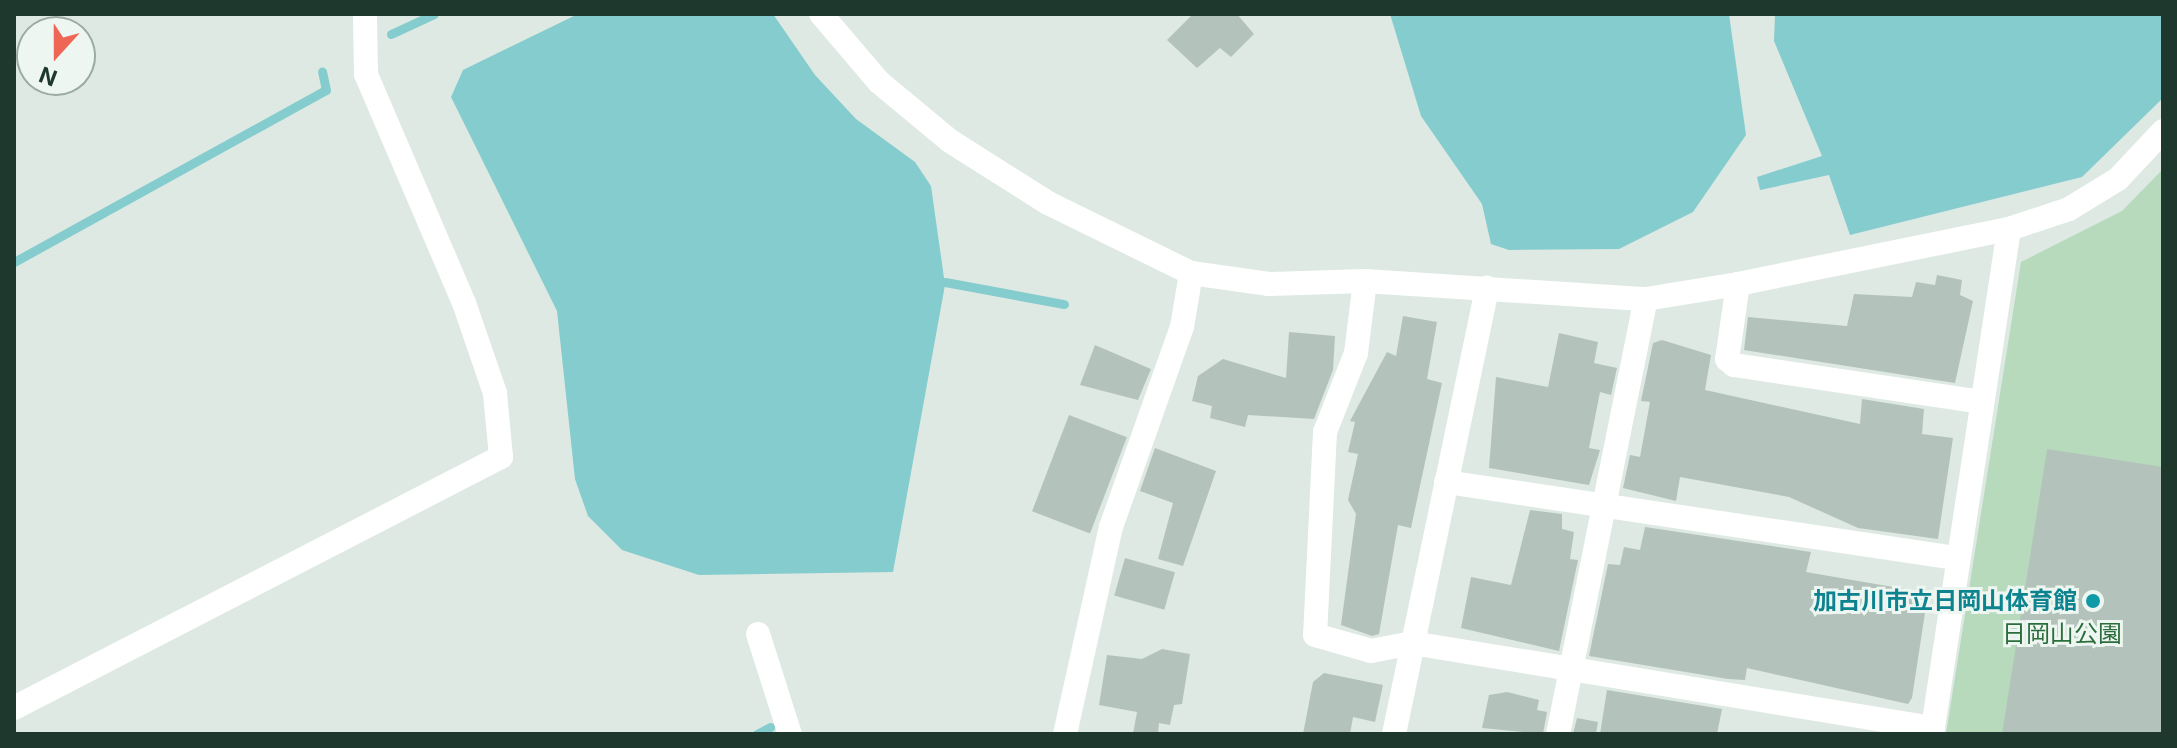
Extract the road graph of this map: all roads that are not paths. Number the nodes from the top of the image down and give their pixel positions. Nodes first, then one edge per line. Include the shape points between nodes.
1 (365, 14) edge
2 (821, 14) edge
3 (2163, 131) edge
4 (2009, 229) junction
5 (1191, 273) junction
6 (1365, 281) junction
7 (1738, 284) junction
8 (1487, 288) junction
9 (1646, 299) junction
10 (1981, 402) junction
11 (1446, 482) junction
12 (1604, 505) junction
13 (1956, 558) junction
14 (758, 634) dead end
15 (1412, 643) junction
16 (1571, 669) junction
17 (14, 708) edge
18 (1932, 731) edge
19 (790, 734) edge
20 (1065, 734) edge
21 (1394, 734) edge
22 (1558, 734) edge

1 - 17 street via 366,74 464,303 495,393 501,457
2 - 5 street via 879,82 950,141 1048,203
3 - 4 street via 2118,179 2069,209
4 - 7 street
4 - 10 street
5 - 6 street via 1269,284
5 - 20 street via 1182,327 1111,527
6 - 8 street
6 - 15 street via 1356,353 1325,432 1315,635 1371,651
7 - 9 street
7 - 10 street via 1727,359 1734,365
8 - 9 street
8 - 11 street
9 - 12 street
10 - 13 street
11 - 12 street
11 - 15 street
12 - 13 street
12 - 16 street
13 - 18 street
14 - 19 street
15 - 16 street
15 - 21 street
16 - 18 street
16 - 22 street

